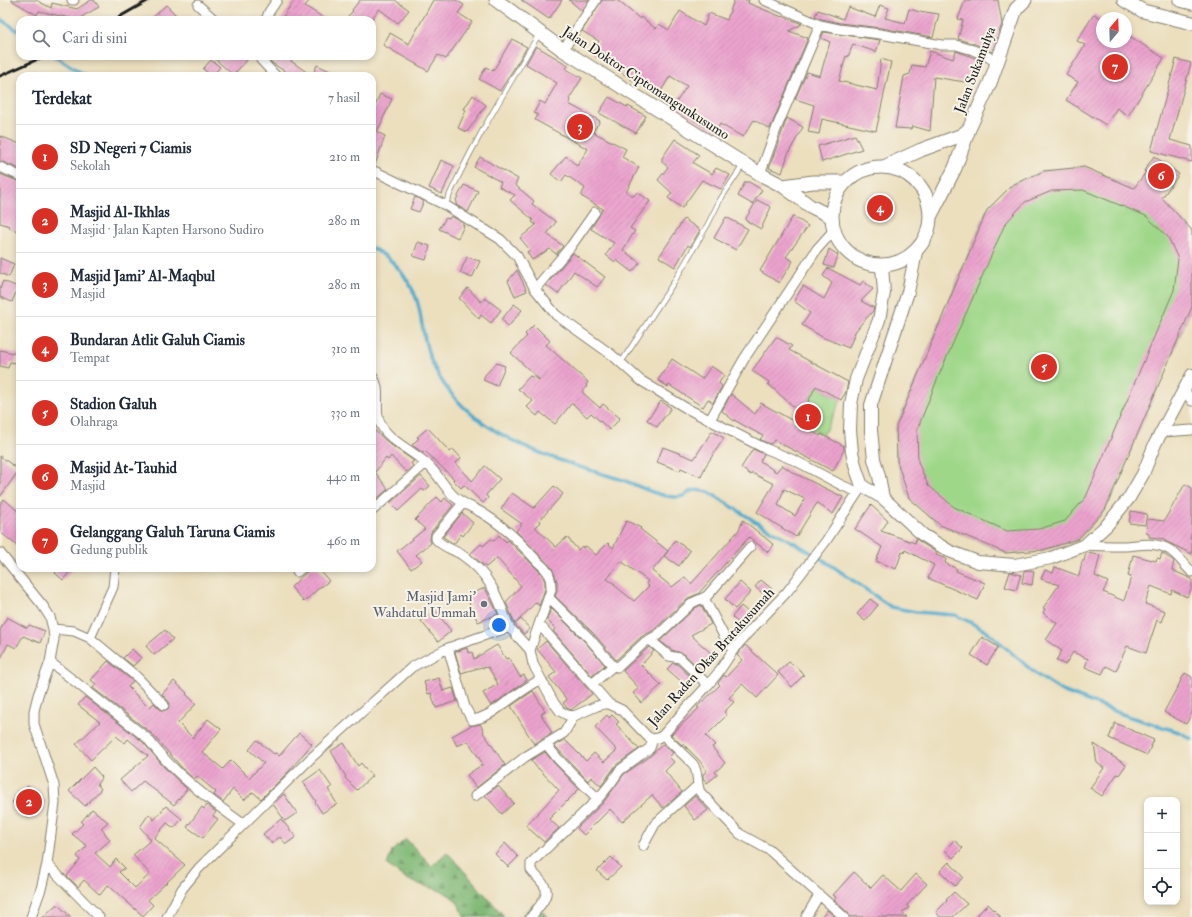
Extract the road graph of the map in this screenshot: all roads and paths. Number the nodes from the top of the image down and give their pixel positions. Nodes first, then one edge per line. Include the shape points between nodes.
1 (277, 0) edge
2 (496, 0) edge
3 (596, 0) edge
4 (764, 0) edge
5 (1124, 0) edge
6 (1180, 0) edge
7 (1020, 3) edge
8 (1192, 3) edge
9 (198, 5) dead end
10 (210, 16) edge
11 (268, 16) edge
12 (1192, 22) edge
13 (820, 24) junction
14 (540, 33) junction
15 (564, 50) junction
16 (261, 60) edge
17 (997, 63) junction
18 (272, 72) edge
19 (969, 130) junction
20 (744, 164) junction
21 (884, 166) junction
22 (0, 167) edge
23 (376, 172) edge
24 (16, 174) edge
25 (760, 174) junction
26 (845, 182) junction
27 (783, 186) junction
28 (445, 205) junction
29 (595, 212) dead end
30 (931, 215) junction
31 (833, 223) junction
32 (916, 252) junction
33 (882, 266) junction
34 (535, 289) junction
35 (620, 362) junction
36 (1192, 376) edge
37 (376, 381) edge
38 (1184, 390) junction
39 (1192, 401) edge
40 (851, 404) junction
41 (871, 404) junction
42 (710, 420) junction
43 (1192, 430) edge
44 (1163, 432) junction
45 (426, 463) junction
46 (860, 489) junction
47 (883, 498) junction
48 (463, 503) junction
49 (376, 507) edge
50 (1085, 545) junction
51 (750, 546) dead end
52 (0, 553) edge
53 (115, 572) edge
54 (1192, 572) edge
55 (549, 598) junction
56 (704, 598) junction
57 (539, 624) junction
58 (509, 627) junction
59 (53, 628) junction
60 (90, 638) junction
61 (650, 640) junction
62 (448, 648) junction
63 (734, 649) junction
64 (530, 650) junction
65 (50, 662) junction
66 (613, 666) junction
67 (541, 679) junction
68 (592, 684) junction
69 (708, 685) junction
70 (609, 704) junction
71 (164, 705) dead end
72 (574, 716) junction
73 (663, 735) junction
74 (653, 739) junction
75 (546, 744) junction
76 (697, 786) junction
77 (475, 796) dead end
78 (598, 799) junction
79 (243, 824) junction
80 (643, 846) dead end
81 (47, 864) junction
82 (819, 895) junction
83 (30, 917) edge
84 (99, 917) edge
85 (167, 917) edge
86 (531, 917) edge
87 (806, 917) edge
88 (844, 917) edge

1 - 11 street
2 - 14 main road, Jalan Doktor Ciptomangunkusumo
3 - 15 street
4 - 13 street
5 - 12 main road via 1143,11
6 - 8 main road
7 - 17 main road, Jalan Sukamulya
9 - 10 street
13 - 17 street via 839,29 956,45 987,56
13 - 25 street
14 - 15 main road, Jalan Doktor Ciptomangunkusumo
14 - 28 lane via 483,130
15 - 20 main road, Jalan Doktor Ciptomangunkusumo
16 - 18 street
17 - 19 main road, Jalan Sukamulya
19 - 21 main road
19 - 30 main road, Jalan Sukamulya via 956,168
20 - 25 main road, Jalan Doktor Ciptomangunkusumo
20 - 35 lane via 720,200 674,282
21 - 26 main road via 863,170
21 - 30 main road via 904,172 917,182 926,195
22 - 24 street
23 - 28 street
25 - 27 main road, Jalan Doktor Ciptomangunkusumo
26 - 27 main road via 813,182
26 - 31 main road via 832,208
27 - 31 main road, Jalan Doktor Ciptomangunkusumo
28 - 34 street via 500,239 517,256
29 - 34 street
30 - 32 main road via 927,235
31 - 33 main road via 839,241 847,252 869,264
31 - 42 street via 744,359
32 - 33 main road via 894,264
32 - 41 street via 908,292
33 - 40 street via 884,293 880,320 856,379
34 - 35 street via 556,315
35 - 42 street via 640,380 667,398
36 - 38 street
37 - 45 street via 378,415 382,427 392,438
38 - 39 street
38 - 44 street
40 - 41 street
40 - 46 street via 852,452
41 - 47 street via 873,452
42 - 46 street via 843,486
43 - 44 street
44 - 50 street via 1129,498 1108,525
45 - 48 street via 449,492
45 - 49 street
46 - 47 street
46 - 63 street, Jalan Raden Okas Bratakusumah via 826,541 787,592
47 - 50 street via 923,535 949,551 978,562 1015,565 1051,558
48 - 55 street via 494,520 526,548 549,574
48 - 58 street via 436,539 469,560 488,580 495,590
50 - 54 street via 1157,544 1179,558
51 - 56 street
52 - 59 street via 43,606
53 - 60 street via 113,587
55 - 57 street
55 - 66 street
56 - 61 street via 692,603
56 - 63 street via 719,629
57 - 64 street
57 - 68 street, Jalan Raden Okas Bratakusumah
58 - 62 street
58 - 64 street
59 - 60 street via 74,631
59 - 65 street
60 - 71 street via 137,677
61 - 66 street via 618,667
61 - 69 street via 669,656 680,658
62 - 67 street via 465,707 472,720 498,710
62 - 79 street via 412,667 311,758
63 - 69 street, Jalan Raden Okas Bratakusumah
64 - 67 street via 533,664
65 - 79 street via 147,738 159,754 197,791
65 - 81 street via 34,711 34,724 54,785 55,803
66 - 68 street
67 - 72 street via 560,711
68 - 70 street, Jalan Raden Okas Bratakusumah
69 - 73 street, Jalan Raden Okas Bratakusumah
70 - 72 street
70 - 74 street, Jalan Raden Okas Bratakusumah via 622,710 644,735
72 - 75 street via 564,733
73 - 74 street, Jalan Raden Okas Bratakusumah
73 - 76 street via 693,764 697,773
74 - 78 street via 650,748 620,770
75 - 77 street
75 - 78 street
76 - 80 street via 655,824
76 - 82 street via 740,834 770,850
78 - 86 street via 531,864 531,870 546,887 547,892
79 - 85 street via 199,868 182,889
81 - 83 street
81 - 84 street
82 - 87 street
82 - 88 street

